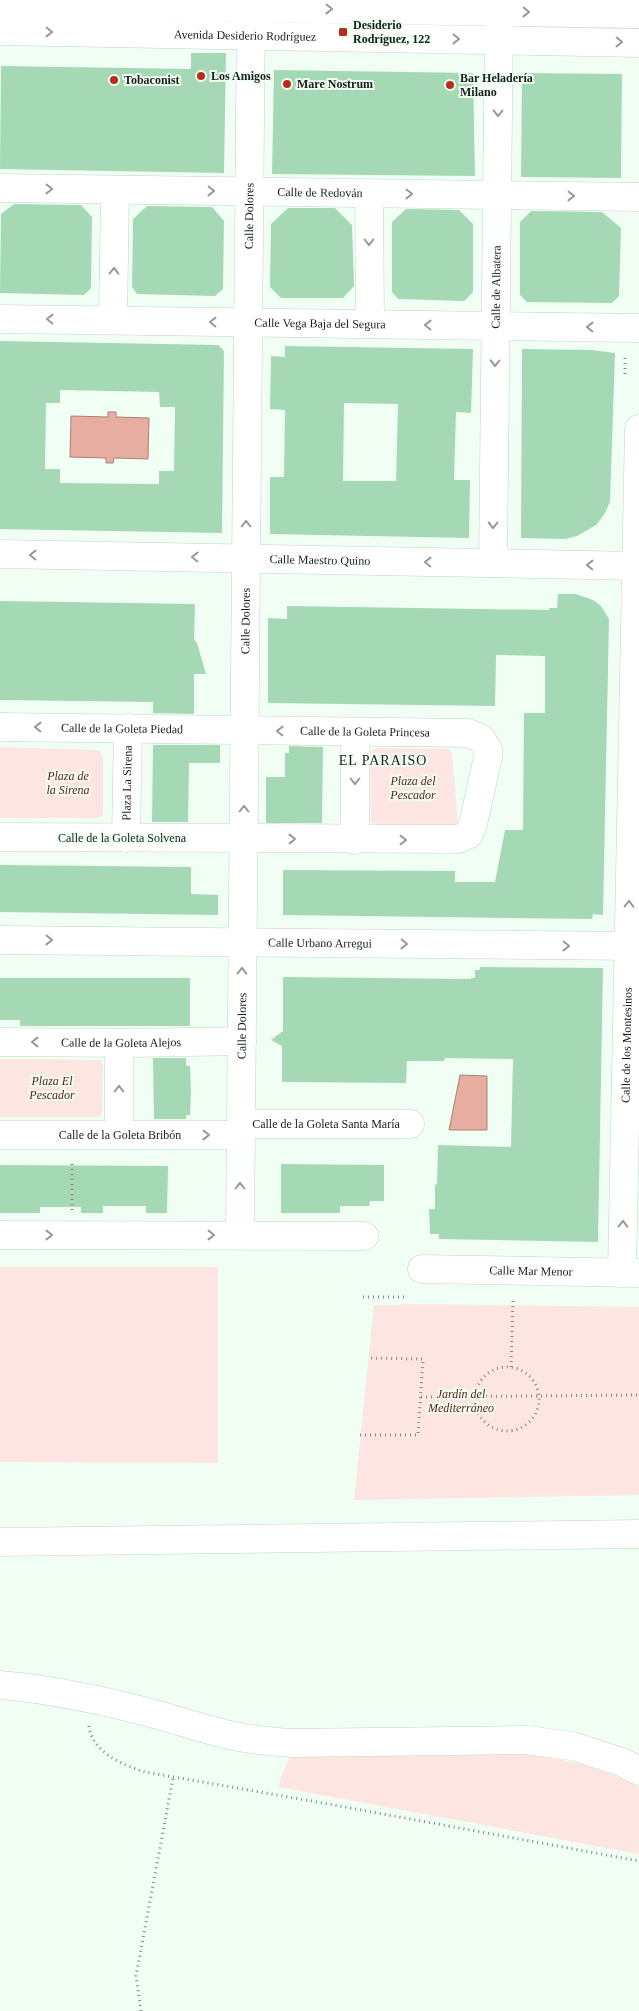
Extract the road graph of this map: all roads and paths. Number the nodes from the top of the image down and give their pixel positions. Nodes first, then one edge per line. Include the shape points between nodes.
1 (0, 4) edge
2 (251, 8) junction
3 (499, 12) junction
4 (639, 14) edge
5 (0, 31) edge
6 (251, 36) junction
7 (499, 40) junction
8 (639, 43) edge
9 (0, 188) edge
10 (115, 190) junction
11 (250, 192) junction
12 (369, 194) junction
13 (497, 195) junction
14 (639, 197) edge
15 (0, 319) edge
16 (113, 320) junction
17 (248, 322) junction
18 (370, 324) junction
19 (496, 326) junction
20 (639, 328) edge
21 (639, 428) edge
22 (0, 554) edge
23 (246, 558) junction
24 (493, 563) junction
25 (638, 566) edge
26 (0, 726) edge
27 (128, 728) junction
28 (244, 730) junction
29 (355, 732) junction
30 (0, 837) edge
31 (126, 838) junction
32 (243, 839) junction
33 (354, 840) junction
34 (0, 940) edge
35 (242, 942) junction
36 (634, 946) edge
37 (242, 1041) junction
38 (0, 1042) edge
39 (119, 1043) junction
40 (410, 1124) dead end
41 (241, 1129) junction
42 (119, 1134) junction
43 (0, 1135) edge
44 (72, 1135) junction
45 (72, 1215) dead end
46 (0, 1235) edge
47 (240, 1235) junction
48 (364, 1236) dead end
49 (422, 1269) dead end
50 (630, 1273) edge
51 (363, 1297) dead end
52 (404, 1298) dead end
53 (513, 1300) dead end
54 (369, 1358) dead end
55 (511, 1367) junction
56 (639, 1395) edge
57 (474, 1396) junction
58 (539, 1396) junction
59 (421, 1397) junction
60 (360, 1435) dead end
61 (639, 1534) edge
62 (0, 1542) edge
63 (0, 1685) edge
64 (85, 1698) junction
65 (639, 1771) edge
66 (173, 1778) junction
67 (639, 1861) edge
68 (141, 2011) edge

1 - 2 main road
2 -> 3 main road
2 - 6 main road, Calle Dolores
3 -> 4 main road
3 - 7 main road, Calle de Albatera
5 -> 6 main road, Avenida Desiderio Rodríguez
6 -> 7 main road, Avenida Desiderio Rodríguez
6 - 11 main road, Calle Dolores
7 -> 8 main road, Avenida Desiderio Rodríguez
7 -> 13 main road, Calle de Albatera
9 -> 10 main road, Calle de Redován
10 -> 11 main road, Calle de Redován
16 -> 10 main road
11 - 12 main road, Calle de Redován
11 - 17 main road, Calle Dolores
12 -> 13 main road, Calle de Redován
12 -> 18 main road
13 -> 14 main road, Calle de Redován
13 - 19 main road, Calle de Albatera
16 -> 15 main road, Calle Vega Baja del Segura
17 -> 16 main road, Calle Vega Baja del Segura
17 - 18 main road, Calle Vega Baja del Segura
23 -> 17 main road, Calle Dolores
19 -> 18 main road, Calle Vega Baja del Segura
20 -> 19 main road, Calle Vega Baja del Segura
19 -> 24 main road, Calle de Albatera
21 - 25 main road, Calle de los Montesinos
23 -> 22 main road, Calle Maestro Quino
24 -> 23 main road, Calle Maestro Quino
23 - 28 main road, Calle Dolores
25 -> 24 main road, Calle Maestro Quino
36 -> 25 main road, Calle de los Montesinos
27 -> 26 main road, Calle de la Goleta Piedad
27 - 28 main road, Calle de la Goleta Piedad
27 - 31 main road, Plaza La Sirena
29 -> 28 main road, Calle de la Goleta Princesa
32 -> 28 main road, Calle Dolores
29 -> 33 main road
33 -> 29 main road, Calle de la Goleta Princesa via 454,840 464,837 474,824 488,757 483,741 475,734
30 - 31 main road, Calle de la Goleta Solvena
31 - 32 main road, Calle de la Goleta Solvena
32 -> 33 main road, Calle de la Goleta Solvena
32 - 35 main road, Calle Dolores
34 -> 35 main road, Calle Urbano Arregui
35 -> 36 main road, Calle Urbano Arregui
37 -> 35 main road, Calle Dolores
50 -> 36 main road, Calle de los Montesinos
37 - 39 main road, Calle de la Goleta Alejos
37 - 41 main road, Calle Dolores
39 -> 38 main road, Calle de la Goleta Alejos
42 -> 39 main road
40 - 41 main road, Calle de la Goleta Santa María
42 -> 41 main road, Calle de la Goleta Bribón
47 -> 41 main road, Calle Dolores
42 - 44 main road, Calle de la Goleta Bribón
43 - 44 main road, Calle de la Goleta Bribón
44 - 45 path
46 -> 47 main road
47 - 48 main road
49 - 50 main road, Calle Mar Menor
51 - 52 path
53 - 55 path
54 - 59 path via 423,1359
55 - 57 path via 500,1367 482,1377
55 - 58 path via 530,1376
56 - 58 path
57 - 58 path
57 - 58 path via 479,1415 493,1428 502,1430 521,1428 529,1422 535,1414
57 - 59 path
59 - 60 path via 418,1435
61 - 62 main road
63 - 64 main road
64 - 65 main road via 205,1730 263,1740 294,1743 527,1740 572,1746
64 - 66 path via 90,1733 113,1759 128,1767
66 - 67 path
66 - 68 path via 136,1976

